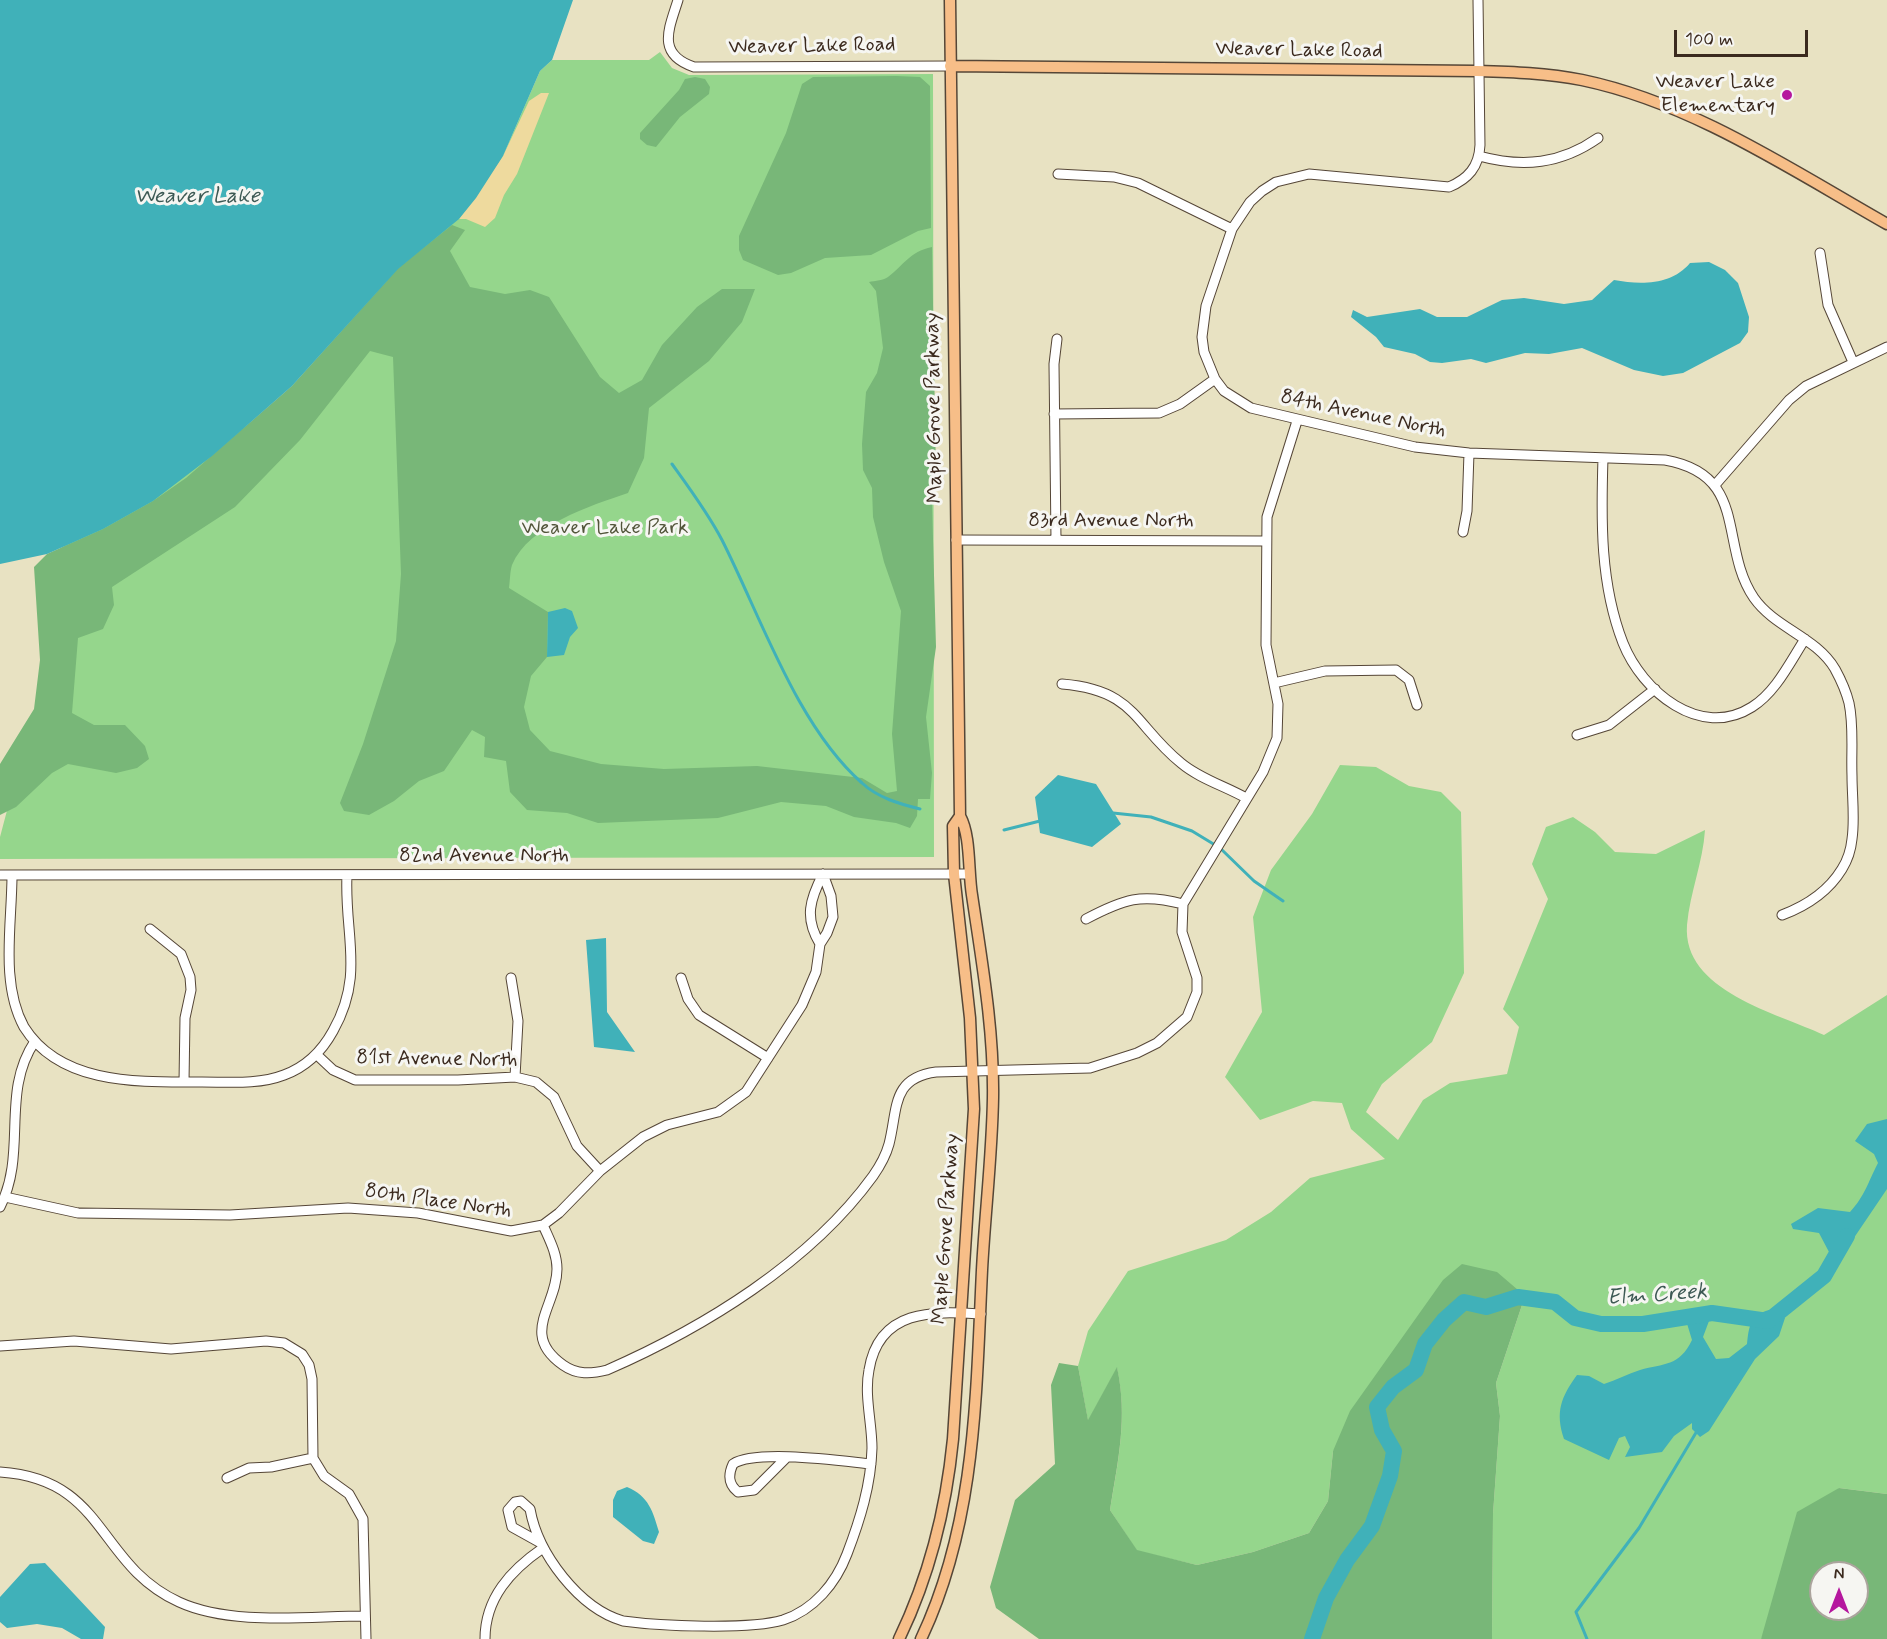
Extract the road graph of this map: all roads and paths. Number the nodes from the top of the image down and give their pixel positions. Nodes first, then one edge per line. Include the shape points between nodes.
1 (678, 0) edge
2 (950, 0) edge
3 (1478, 0) edge
4 (950, 66) junction
5 (1477, 71) junction
6 (1598, 138) dead end
7 (1479, 156) junction
8 (1058, 174) dead end
9 (1887, 224) edge
10 (1232, 229) junction
11 (1820, 253) dead end
12 (1057, 339) dead end
13 (1887, 347) edge
14 (1853, 362) junction
15 (1215, 379) junction
16 (1054, 414) junction
17 (1297, 421) junction
18 (1470, 453) junction
19 (1603, 458) junction
20 (1715, 486) junction
21 (1463, 532) dead end
22 (956, 540) junction
23 (1056, 540) junction
24 (1265, 541) junction
25 (1805, 639) junction
26 (1274, 683) junction
27 (1062, 684) dead end
28 (1655, 689) junction
29 (1417, 705) dead end
30 (1577, 735) dead end
31 (1246, 798) junction
32 (960, 816) junction
33 (823, 874) junction
34 (954, 874) junction
35 (968, 874) junction
36 (0, 875) edge
37 (12, 875) junction
38 (347, 875) junction
39 (1183, 904) junction
40 (1782, 915) dead end
41 (1086, 919) dead end
42 (150, 928) dead end
43 (820, 944) junction
44 (511, 978) dead end
45 (681, 978) dead end
46 (35, 1041) junction
47 (317, 1055) junction
48 (768, 1058) junction
49 (974, 1071) junction
50 (992, 1071) junction
51 (515, 1077) junction
52 (184, 1082) junction
53 (600, 1171) junction
54 (5, 1197) junction
55 (0, 1207) edge
56 (543, 1225) junction
57 (961, 1313) junction
58 (981, 1314) junction
59 (0, 1346) edge
60 (313, 1458) junction
61 (786, 1458) junction
62 (871, 1464) junction
63 (0, 1472) edge
64 (227, 1478) dead end
65 (365, 1616) junction
66 (366, 1639) edge
67 (485, 1639) edge
68 (899, 1639) edge
69 (921, 1639) edge

1 - 4 street, Weaver Lake Road via 668,37 669,48 678,60 694,67
2 - 4 main road, Maple Grove Parkway
3 - 5 street
4 - 5 main road, Weaver Lake Road
4 - 22 main road, Maple Grove Parkway
5 - 7 street
5 - 9 main road, Weaver Lake Road via 1581,80 1656,101 1719,130
6 - 7 street via 1563,158 1541,163 1520,164
7 - 10 street via 1467,177 1449,187 1326,175 1292,176 1276,182 1250,202
8 - 10 street via 1114,177 1138,183
10 - 15 street via 1203,321 1204,352
11 - 14 street via 1828,305
12 - 16 street
13 - 14 street
14 - 20 street via 1806,386 1789,400
15 - 16 street via 1180,404 1159,413
15 - 17 street, 84th Avenue North via 1224,391 1251,408
16 - 23 street
17 - 18 street, 84th Avenue North via 1415,447
17 - 24 street via 1272,493
18 - 19 street, 84th Avenue North
18 - 21 street
19 - 20 street, 84th Avenue North via 1678,462 1693,467
19 - 28 street via 1602,538 1612,602 1631,659
20 - 25 street via 1724,499 1741,570 1753,597 1764,610
22 - 23 street, 83rd Avenue North
22 - 32 main road, Maple Grove Parkway
23 - 24 street, 83rd Avenue North
24 - 26 street via 1266,645
25 - 28 street via 1765,697 1737,714 1720,718 1687,713
25 - 40 street via 1834,667 1849,703 1852,841 1842,869 1831,882 1806,906
26 - 29 street via 1325,671 1396,670 1408,680
26 - 31 street via 1277,738
27 - 31 street via 1089,688 1117,700 1133,711 1180,763
28 - 30 street via 1609,725
31 - 39 street
32 - 34 main road, Maple Grove Parkway via 953,826
32 - 35 main road, Maple Grove Parkway via 966,827
33 - 34 street, 82nd Avenue North
33 - 38 street, 82nd Avenue North
33 - 43 street via 833,916
33 - 43 street via 810,905 810,924
34 - 35 street, 82nd Avenue North
34 - 49 main road, Maple Grove Parkway
35 - 50 main road, Maple Grove Parkway via 984,977
36 - 37 street, 82nd Avenue North
37 - 38 street, 82nd Avenue North
37 - 46 street via 9,984 20,1019
38 - 47 street via 351,986 334,1029
39 - 41 street via 1135,898
39 - 50 street via 1182,932 1194,965 1197,992 1187,1017 1176,1028 1137,1053 1090,1068
42 - 52 street via 181,954 190,977
43 - 48 street via 810,989
44 - 51 street via 518,1021
45 - 48 street via 699,1015
46 - 52 street via 58,1061 80,1070 132,1082
46 - 54 street via 20,1058 10,1079
47 - 51 street, 81st Avenue North via 333,1070 355,1080
47 - 52 street via 285,1075 266,1081
48 - 53 street via 757,1079 733,1104 653,1132
49 - 50 street
49 - 56 street via 927,1073 907,1084 897,1098 882,1163 806,1246 770,1277 692,1330 607,1370 579,1373 561,1364 547,1350 542,1322 557,1268
49 - 57 main road, Maple Grove Parkway
50 - 58 main road, Maple Grove Parkway
51 - 53 street, 81st Avenue North via 536,1082 554,1097 577,1146
53 - 56 street
54 - 55 street
54 - 56 street, 80th Place North via 88,1214 230,1215 348,1208 418,1213 511,1231
57 - 58 street
57 - 62 street via 917,1314 901,1322 880,1343 869,1371
57 - 68 main road, Maple Grove Parkway via 953,1439 943,1515 921,1592
58 - 69 main road, Maple Grove Parkway via 964,1502 939,1599
59 - 60 street via 66,1341 171,1349 284,1343 306,1359 312,1379
60 - 64 street via 249,1468
60 - 65 street via 324,1476 349,1494 363,1519
61 - 61 street via 740,1459 729,1472 732,1487 738,1492 754,1490
61 - 62 street
62 - 67 street via 864,1506 845,1560 828,1589 792,1616 768,1624 623,1621 587,1602 541,1545 502,1584 488,1617
63 - 65 street via 35,1477 64,1490 97,1520 131,1569 156,1589 186,1605 232,1615
65 - 66 street

